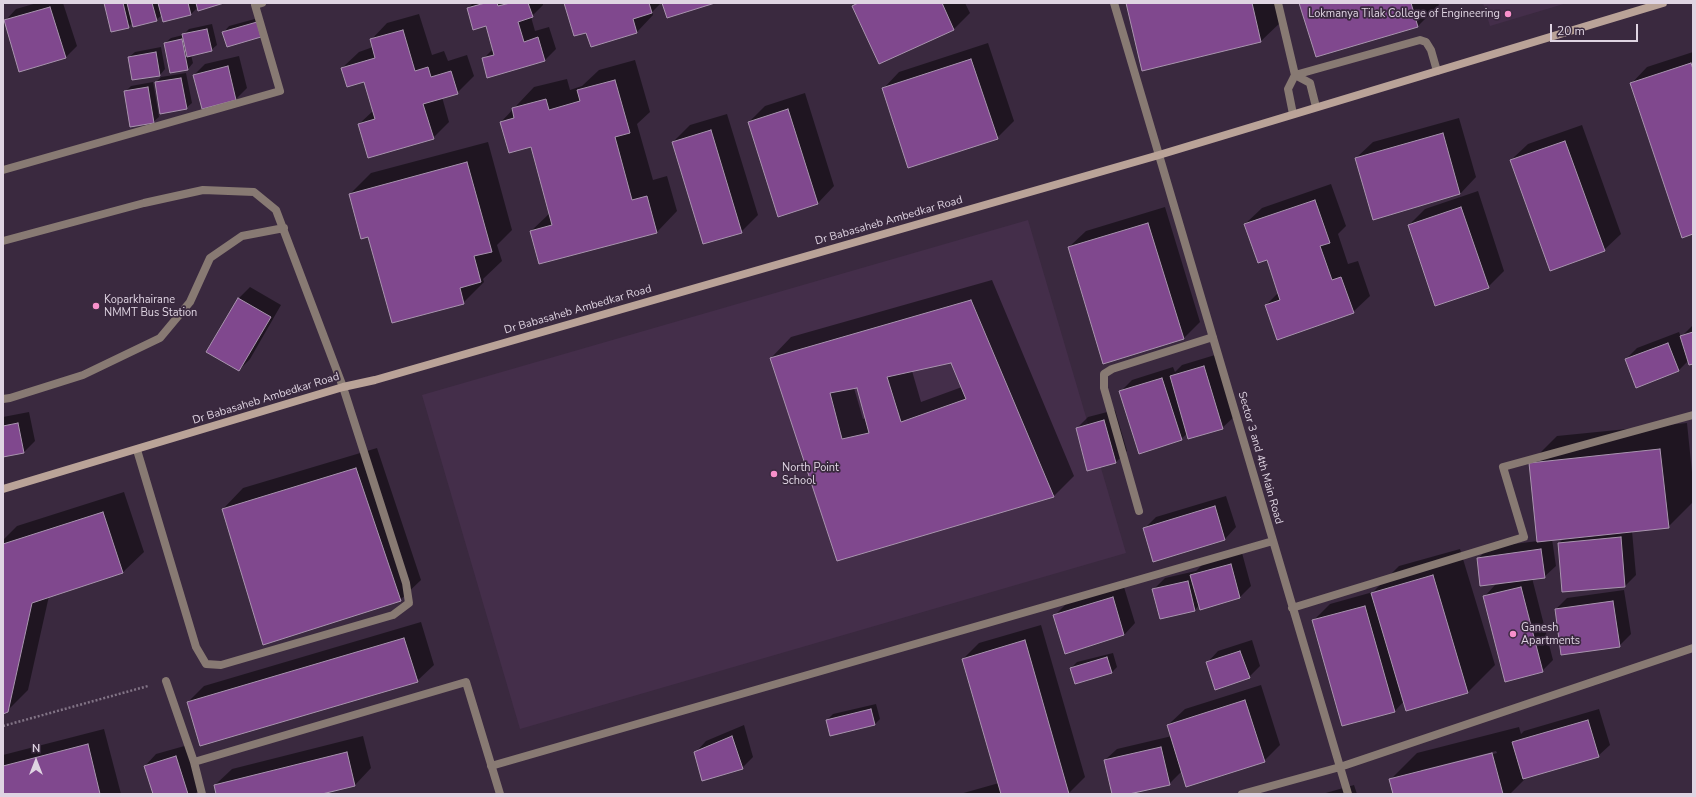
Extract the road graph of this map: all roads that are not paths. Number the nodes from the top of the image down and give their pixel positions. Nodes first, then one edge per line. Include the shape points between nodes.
1 (1114, 3) edge
2 (1278, 3) edge
3 (1663, 3) edge
4 (257, 4) edge
5 (1437, 71) junction
6 (1295, 75) junction
7 (1316, 107) junction
8 (1293, 114) junction
9 (1159, 155) junction
10 (3, 170) edge
11 (284, 228) junction
12 (3, 241) edge
13 (1212, 337) junction
14 (343, 387) junction
15 (3, 399) edge
16 (1693, 415) edge
17 (137, 450) junction
18 (3, 489) edge
19 (1139, 511) dead end
20 (1273, 541) junction
21 (1292, 608) junction
22 (1693, 648) edge
23 (166, 681) road end
24 (194, 762) junction
25 (491, 766) junction
26 (1340, 768) junction
27 (202, 794) edge
28 (500, 794) edge
29 (1242, 794) edge
30 (1348, 794) edge

1 - 9 street, Sector 3 and 4th Main Road
2 - 6 street
3 - 5 street, Dr Babasaheb Ambedkar Road
4 - 10 street via 280,91
5 - 6 street via 1426,42 1420,40
5 - 7 street, Dr Babasaheb Ambedkar Road
6 - 7 street via 1310,83
6 - 8 street via 1288,89
7 - 8 street, Dr Babasaheb Ambedkar Road
8 - 9 street, Dr Babasaheb Ambedkar Road
9 - 13 street, Sector 3 and 4th Main Road
9 - 14 street, Dr Babasaheb Ambedkar Road via 375,380
11 - 12 street via 276,210 254,192 203,190
11 - 14 street
11 - 15 street via 242,236 210,258 190,302 160,338 83,375
13 - 19 street via 1112,369 1104,374 1104,388
13 - 20 street, Sector 3 and 4th Main Road
14 - 17 street, Dr Babasaheb Ambedkar Road
14 - 17 street via 406,583 409,603 393,615 221,665 206,664 196,647
16 - 21 street via 1503,467 1524,537
17 - 18 street, Dr Babasaheb Ambedkar Road
20 - 21 street, Sector 3 and 4th Main Road
20 - 25 street
21 - 26 street, Sector 3 and 4th Main Road
22 - 26 street
23 - 24 street
24 - 25 street via 466,682
24 - 27 street
25 - 28 street
26 - 29 street
26 - 30 street, Sector 3 and 4th Main Road

